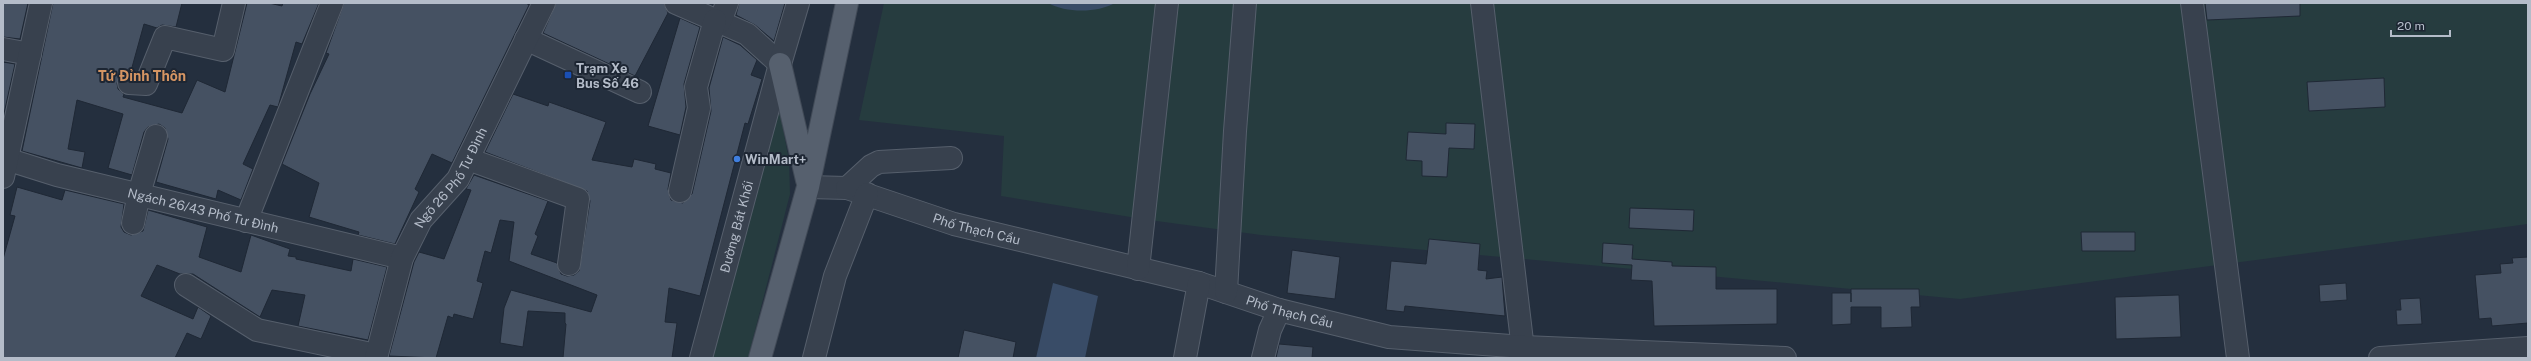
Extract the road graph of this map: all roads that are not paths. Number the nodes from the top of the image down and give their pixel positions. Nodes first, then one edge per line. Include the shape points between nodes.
1 (41, 3) edge
2 (234, 3) edge
3 (332, 3) edge
4 (544, 3) edge
5 (676, 3) edge
6 (798, 3) edge
7 (847, 3) edge
8 (1167, 3) edge
9 (1245, 3) edge
10 (1482, 3) edge
11 (2192, 3) edge
12 (721, 15) edge
13 (526, 38) junction
14 (3, 49) edge
15 (30, 54) junction
16 (780, 64) junction
17 (130, 83) dead end
18 (640, 92) dead end
19 (156, 136) dead end
20 (951, 158) dead end
21 (468, 159) junction
22 (4, 165) edge
23 (808, 186) junction
24 (847, 188) junction
25 (680, 191) dead end
26 (139, 194) junction
27 (867, 194) junction
28 (246, 220) junction
29 (133, 222) dead end
30 (402, 258) junction
31 (569, 264) dead end
32 (1138, 269) junction
33 (1198, 283) junction
34 (186, 285) dead end
35 (1226, 292) junction
36 (1280, 310) junction
37 (2528, 348) edge
38 (1524, 353) edge
39 (1650, 355) edge
40 (2483, 355) edge
41 (376, 356) edge
42 (701, 358) edge
43 (760, 358) edge
44 (814, 358) edge
45 (1185, 358) edge
46 (1263, 358) edge
47 (1785, 358) edge
48 (2238, 358) edge
49 (2380, 358) edge

1 - 15 street
2 - 17 street via 223,50 165,37 146,84
3 - 28 street
4 - 13 street, Ngõ 26 Phố Tư Đình
5 - 12 street
6 - 16 street, Đường Bát Khối
7 - 23 main road
8 - 32 street
9 - 35 street via 1234,131
10 - 38 street
11 - 48 street
12 - 16 street
12 - 25 street via 696,87 699,108
13 - 18 street
13 - 21 street, Ngõ 26 Phố Tư Đình
14 - 15 street
15 - 22 street
16 - 23 main road
16 - 42 street, Đường Bát Khối
19 - 26 street
20 - 24 street via 879,162
21 - 30 street, Ngõ 26 Phố Tư Đình via 458,179 421,220
21 - 31 street via 578,199
22 - 26 street, Ngách 26/43 Phố Tư Đình
23 - 24 street, Phố Thạch Cầu
23 - 43 main road
24 - 27 street, Phố Thạch Cầu
26 - 28 street, Ngách 26/43 Phố Tư Đình
26 - 29 street
27 - 32 street, Phố Thạch Cầu via 954,224
27 - 44 street via 835,276
28 - 30 street, Ngách 26/43 Phố Tư Đình
30 - 41 street, Ngõ 26 Phố Tư Đình
32 - 33 street, Phố Thạch Cầu
33 - 35 street, Phố Thạch Cầu
33 - 45 street
34 - 41 street via 257,330
35 - 36 street, Phố Thạch Cầu
36 - 38 street, Phố Thạch Cầu via 1389,337
36 - 46 street via 1270,330
37 - 40 street
38 - 39 street, Phố Thạch Cầu
39 - 47 street, Phố Thạch Cầu
40 - 49 street

